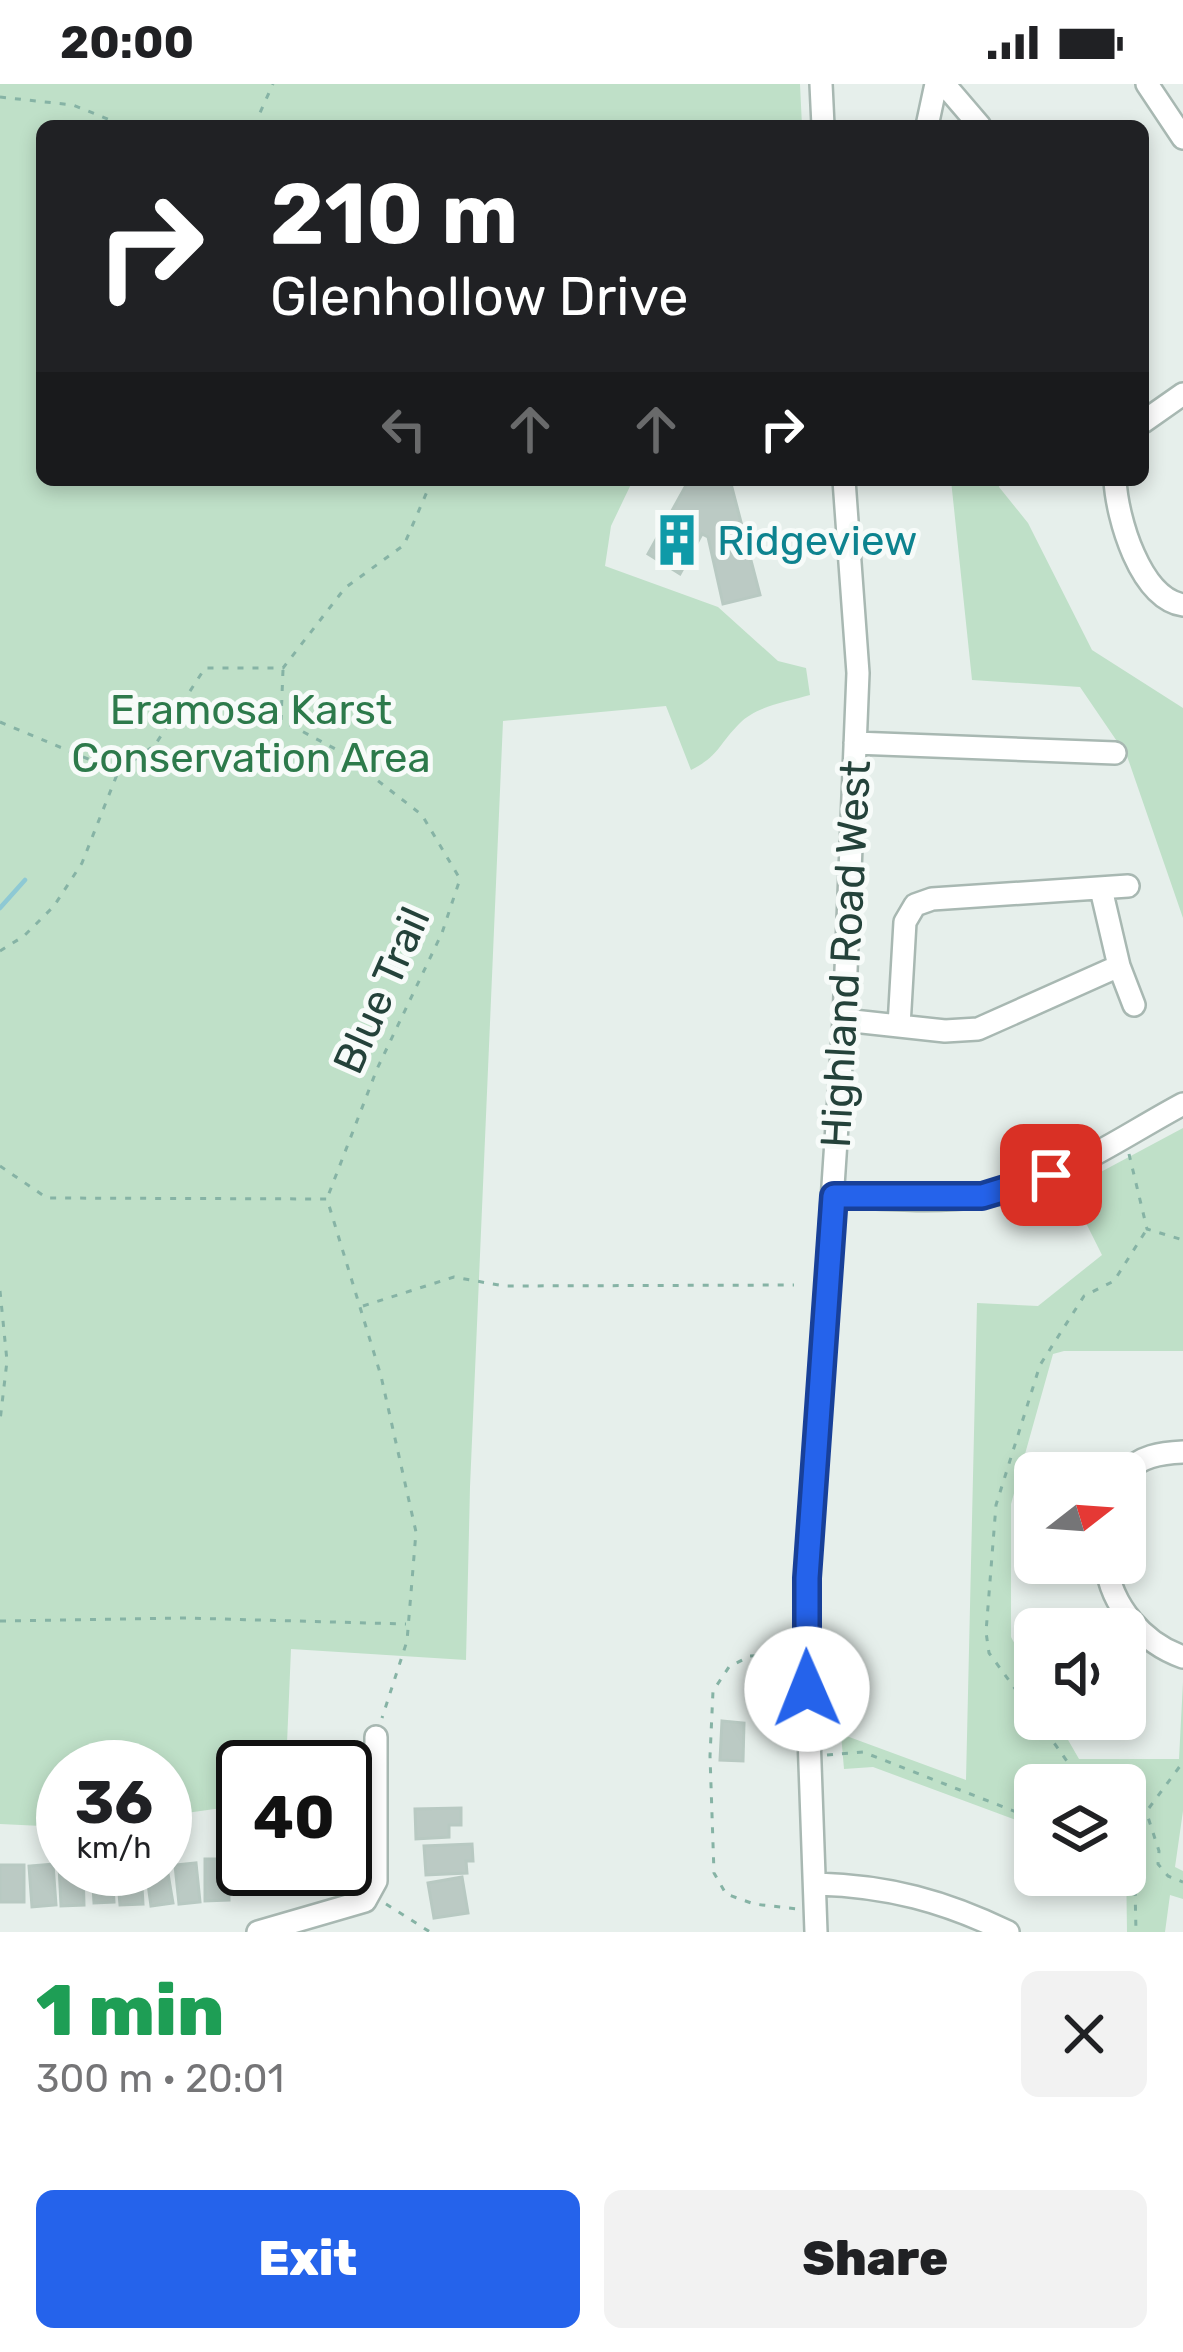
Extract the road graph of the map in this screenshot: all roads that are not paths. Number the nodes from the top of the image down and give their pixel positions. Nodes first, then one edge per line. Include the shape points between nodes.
1 (821, 84) edge
2 (940, 84) edge
3 (1148, 84) edge
4 (823, 120) edge
5 (930, 120) edge
6 (974, 120) edge
7 (1183, 138) edge
8 (1183, 394) edge
9 (1149, 418) edge
10 (844, 486) edge
11 (1117, 486) edge
12 (1183, 604) edge
13 (855, 743) junction
14 (1115, 753) dead end
15 (1128, 886) dead end
16 (1101, 889) junction
17 (1119, 966) junction
18 (1134, 1005) dead end
19 (844, 1020) junction
20 (899, 1026) junction
21 (1183, 1104) edge
22 (834, 1196) junction
23 (1183, 1452) edge
24 (1146, 1460) edge
25 (1111, 1584) edge
26 (1183, 1657) edge
27 (376, 1737) road end
28 (817, 1883) junction
29 (816, 1922) edge
30 (258, 1932) edge
31 (1008, 1932) edge

1 - 4 street
2 - 5 street
2 - 6 street
3 - 7 street
8 - 9 street
10 - 13 street, Highland Road West
11 - 12 street via 1137,563 1151,586
13 - 14 street
13 - 19 street, Highland Road West
15 - 16 street
16 - 17 street
16 - 20 street via 915,904 905,922
17 - 18 street
17 - 20 street via 977,1029
19 - 20 street
19 - 22 street, Highland Road West
21 - 22 street via 1051,1175 982,1196
22 - 28 street, Highland Road West via 807,1578
23 - 24 street
25 - 26 street via 1131,1622
27 - 30 street via 376,1881 365,1901
28 - 29 street, Highland Road West
28 - 31 street via 901,1892

